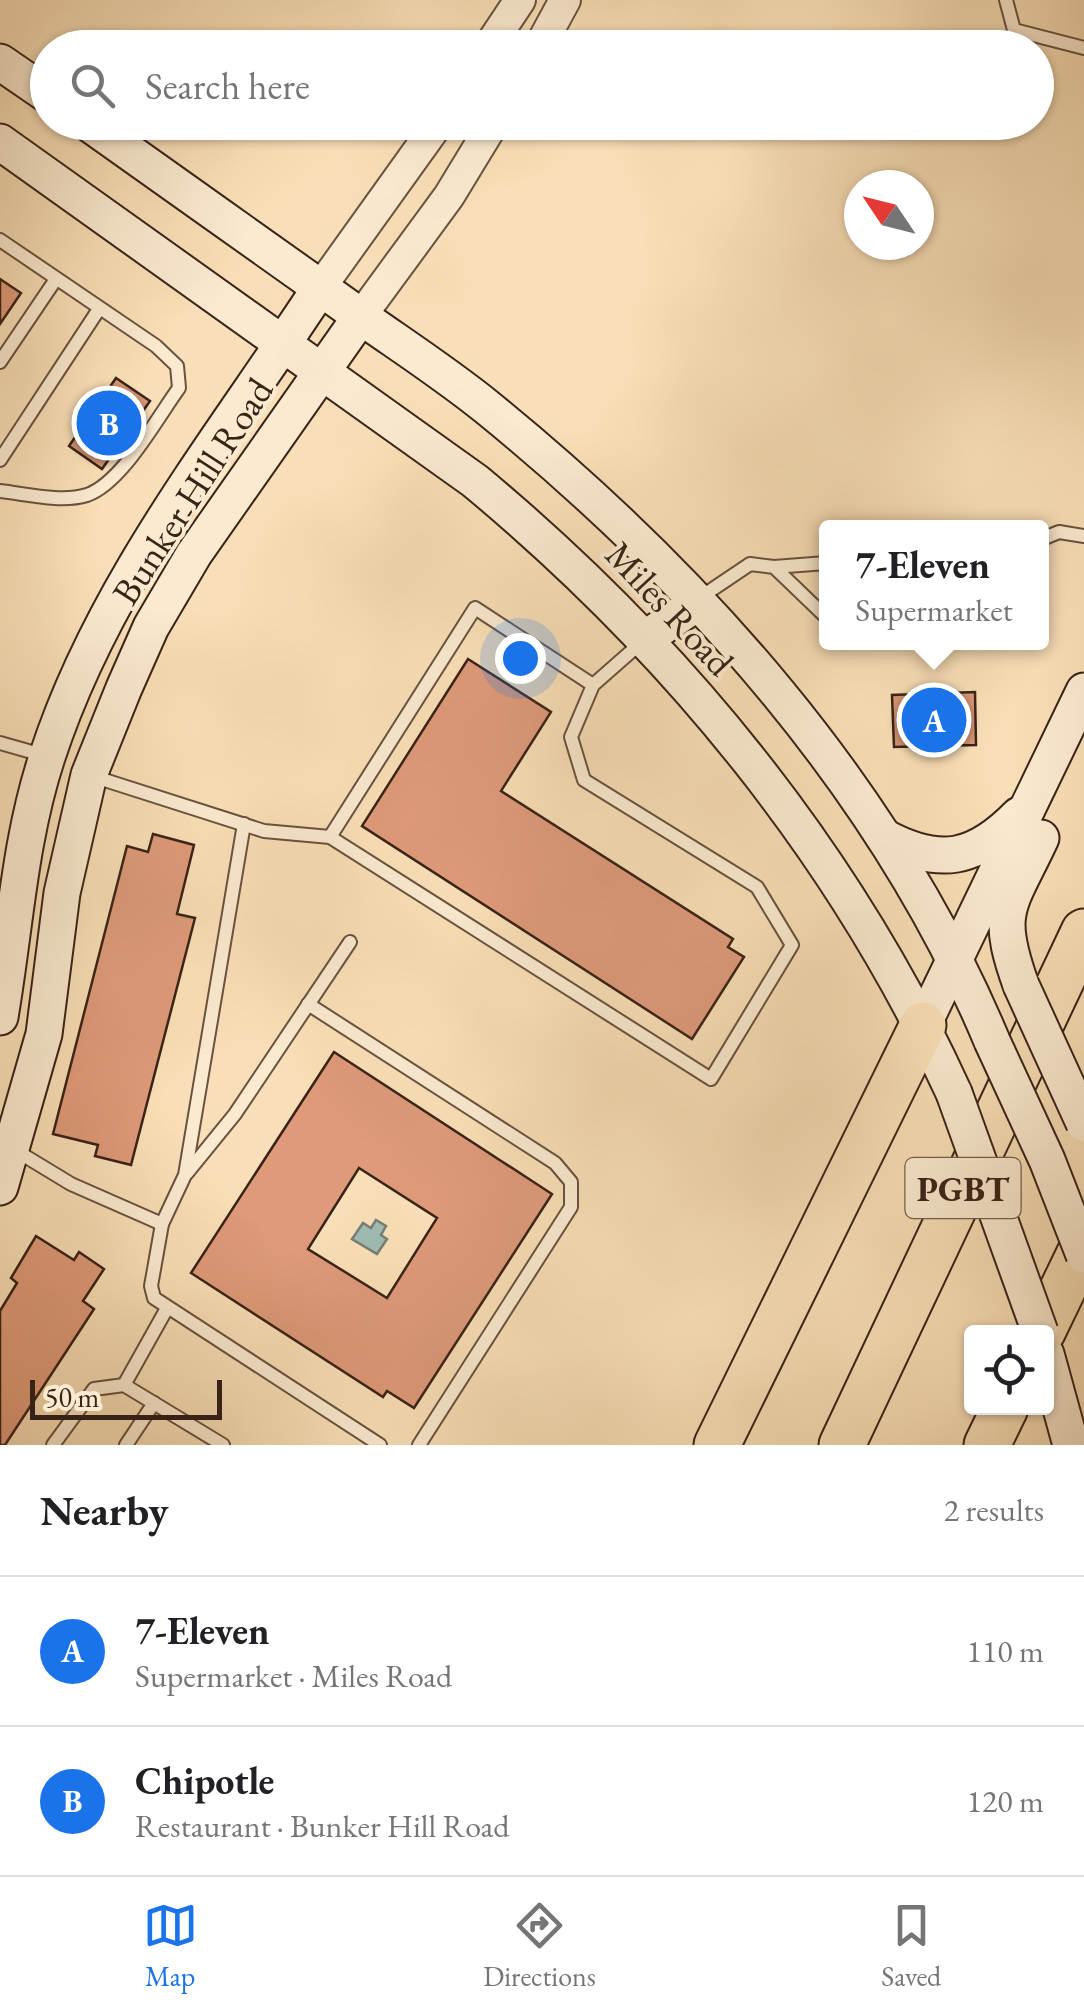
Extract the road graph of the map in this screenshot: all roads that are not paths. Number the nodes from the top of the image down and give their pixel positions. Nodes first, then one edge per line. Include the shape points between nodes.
1 (520, 0) edge
2 (564, 0) edge
3 (1006, 0) edge
4 (500, 30) edge
5 (548, 30) edge
6 (1014, 30) edge
7 (1054, 40) edge
8 (1084, 48) edge
9 (0, 62) edge
10 (30, 83) edge
11 (112, 140) edge
12 (426, 140) edge
13 (483, 140) edge
14 (0, 142) edge
15 (0, 240) edge
16 (56, 279) junction
17 (320, 288) junction
18 (99, 310) junction
19 (360, 316) junction
20 (284, 343) junction
21 (0, 362) edge
22 (323, 372) junction
23 (0, 460) edge
24 (0, 491) edge
25 (1049, 536) edge
26 (1084, 536) edge
27 (819, 564) edge
28 (774, 567) junction
29 (697, 601) junction
30 (819, 610) edge
31 (645, 639) junction
32 (592, 685) junction
33 (1084, 691) edge
34 (0, 743) edge
35 (1084, 746) edge
36 (47, 756) junction
37 (90, 775) junction
38 (1030, 804) junction
39 (244, 824) junction
40 (330, 836) junction
41 (883, 837) junction
42 (1084, 932) edge
43 (350, 942) dead end
44 (957, 958) junction
45 (308, 1004) junction
46 (0, 1018) edge
47 (923, 1025) junction
48 (1084, 1122) edge
49 (6, 1147) edge
50 (185, 1176) junction
51 (0, 1187) edge
52 (162, 1224) junction
53 (1084, 1245) edge
54 (1084, 1255) edge
55 (166, 1310) junction
56 (1038, 1325) edge
57 (1044, 1325) edge
58 (1054, 1377) edge
59 (124, 1385) junction
60 (154, 1403) junction
61 (1002, 1415) edge
62 (53, 1445) edge
63 (126, 1445) edge
64 (223, 1445) edge
65 (380, 1445) edge
66 (419, 1445) edge
67 (716, 1445) edge
68 (842, 1445) edge
69 (987, 1445) edge
70 (1071, 1445) edge

1 - 4 street
2 - 5 street
3 - 6 lane
7 - 8 lane
9 - 10 main road
11 - 17 main road, Miles Road
12 - 17 street
13 - 19 street
14 - 20 main road, Miles Road
15 - 16 lane
16 - 18 lane
16 - 21 lane
17 - 19 main road, Miles Road
17 - 20 main road, Bunker Hill Road
18 - 23 lane
18 - 24 lane via 167,356 177,366 179,388 110,482 86,495 59,498
19 - 22 main road, Bunker Hill Road
19 - 29 main road, Miles Road via 500,417 612,513
20 - 22 main road, Miles Road
20 - 36 main road, Bunker Hill Road via 121,586 91,642
22 - 31 main road, Miles Road via 475,481
22 - 37 main road, Bunker Hill Road via 194,554 151,627
25 - 26 lane
27 - 28 lane
28 - 29 lane via 750,564
28 - 30 lane
29 - 31 main road
29 - 41 main road, Miles Road via 803,726
31 - 32 lane
31 - 47 main road, Miles Road via 771,787 852,902
32 - 40 lane via 476,608
32 - 40 lane via 571,737 584,780 757,887 792,945 712,1079
33 - 38 main road
34 - 36 lane
35 - 48 main road, bridge via 1005,916 1004,937
36 - 37 main road
36 - 46 main road, Bunker Hill Road via 22,858
37 - 39 lane
37 - 49 main road, Bunker Hill Road via 62,893 44,1034
38 - 41 main road via 996,839 968,854 934,856
38 - 44 main road
39 - 40 lane
39 - 50 lane
41 - 44 main road, Miles Road
42 - 68 highway, PGBT
43 - 45 lane
44 - 47 main road
44 - 54 main road, Miles Road, bridge
45 - 50 lane
45 - 66 lane via 556,1163 570,1182 571,1208
47 - 56 main road, Miles Road, bridge
47 - 67 highway
49 - 51 main road, Bunker Hill Road
49 - 52 lane
50 - 52 lane
52 - 55 lane via 151,1286
53 - 57 highway
55 - 59 lane
55 - 65 lane
58 - 70 main road
59 - 60 lane
59 - 62 lane via 94,1389
60 - 63 lane
60 - 64 lane
61 - 69 highway

